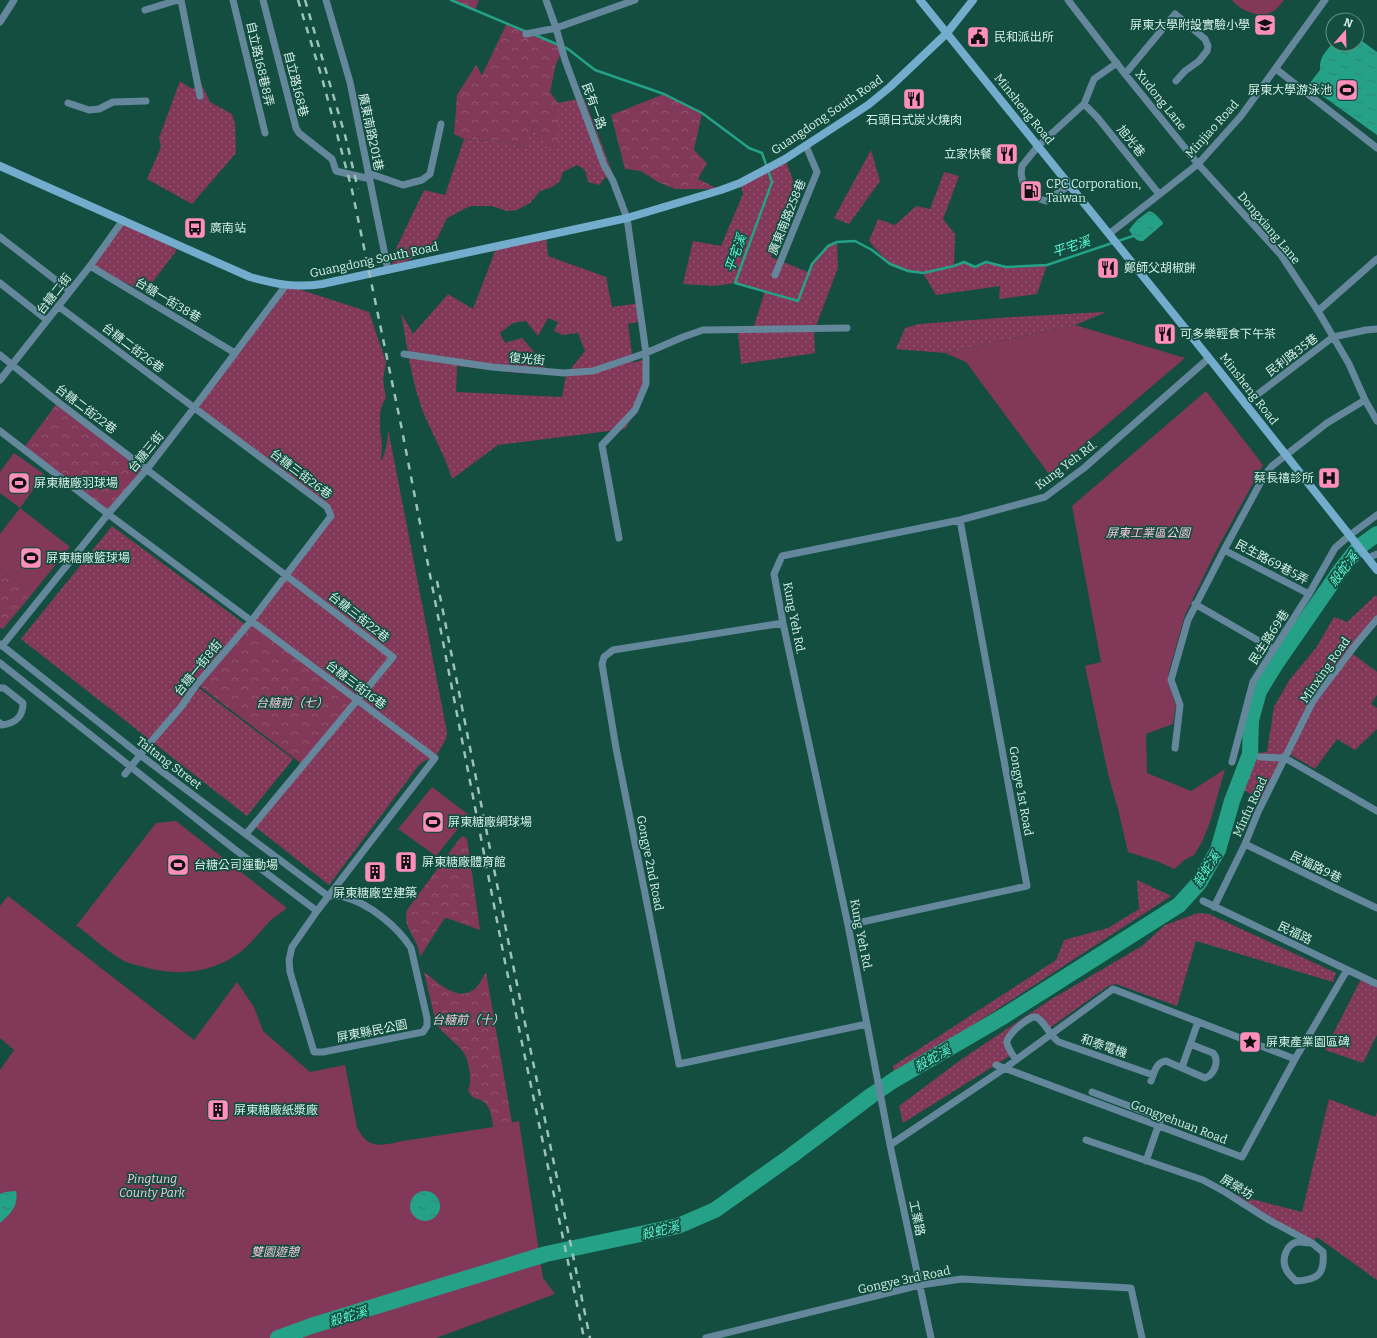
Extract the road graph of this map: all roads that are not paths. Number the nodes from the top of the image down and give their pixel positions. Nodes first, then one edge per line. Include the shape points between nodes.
1 (14, 0) edge
2 (180, 0) edge
3 (233, 0) edge
4 (263, 0) edge
5 (326, 0) edge
6 (546, 0) edge
7 (635, 0) edge
8 (920, 0) edge
9 (973, 0) edge
10 (1068, 0) edge
11 (1325, 0) edge
12 (145, 10) dead end
13 (0, 22) edge
14 (556, 28) junction
15 (947, 33) junction
16 (526, 34) dead end
17 (1116, 63) junction
18 (1276, 69) junction
19 (1125, 74) junction
20 (1176, 81) dead end
21 (200, 96) dead end
22 (146, 101) dead end
23 (68, 103) dead end
24 (1084, 104) junction
25 (441, 124) dead end
26 (265, 133) dead end
27 (806, 146) junction
28 (1038, 146) junction
29 (1377, 148) edge
30 (1198, 164) junction
31 (0, 166) edge
32 (369, 176) junction
33 (1070, 186) junction
34 (1159, 194) junction
35 (627, 218) junction
36 (123, 220) junction
37 (1109, 234) junction
38 (0, 238) edge
39 (1377, 259) edge
40 (90, 266) junction
41 (388, 270) junction
42 (775, 275) dead end
43 (0, 283) edge
44 (286, 285) junction
45 (70, 291) junction
46 (58, 306) junction
47 (1318, 311) junction
48 (47, 320) junction
49 (847, 328) dead end
50 (1377, 329) edge
51 (1333, 338) junction
52 (235, 353) junction
53 (646, 353) junction
54 (404, 354) dead end
55 (0, 355) edge
56 (1209, 358) junction
57 (12, 365) junction
58 (0, 380) edge
59 (1366, 400) junction
60 (1245, 404) junction
61 (194, 408) junction
62 (1377, 421) edge
63 (0, 431) edge
64 (1286, 456) junction
65 (147, 469) junction
66 (108, 514) junction
67 (1377, 515) edge
68 (960, 520) junction
69 (1350, 535) junction
70 (620, 538) dead end
71 (1224, 550) junction
72 (1377, 554) edge
73 (1368, 558) junction
74 (1377, 570) edge
75 (286, 575) junction
76 (1309, 594) junction
77 (1195, 604) junction
78 (1377, 619) edge
79 (252, 620) junction
80 (783, 623) junction
81 (1, 645) edge
82 (1273, 649) junction
83 (0, 663) edge
84 (0, 688) edge
85 (358, 700) junction
86 (0, 723) edge
87 (1175, 748) dead end
88 (140, 755) junction
89 (1260, 757) dead end
90 (1285, 758) junction
91 (1232, 762) dead end
92 (130, 767) junction
93 (125, 774) dead end
94 (1377, 811) edge
95 (246, 834) junction
96 (1245, 844) junction
97 (328, 896) junction
98 (1203, 902) dead end
99 (1214, 907) junction
100 (1377, 908) edge
101 (317, 911) junction
102 (848, 925) junction
103 (1347, 970) junction
104 (1377, 984) edge
105 (1198, 1022) junction
106 (867, 1024) junction
107 (1051, 1035) junction
108 (1190, 1044) junction
109 (1295, 1059) junction
110 (1016, 1060) junction
111 (996, 1065) dead end
112 (1182, 1067) junction
113 (1005, 1068) junction
114 (1092, 1092) dead end
115 (883, 1103) joint
116 (1158, 1125) junction
117 (1086, 1140) dead end
118 (890, 1145) junction
119 (1146, 1161) junction
120 (1312, 1243) junction
121 (920, 1285) junction
122 (706, 1338) edge
123 (931, 1338) edge
124 (1142, 1338) edge

1 - 13 street
2 - 12 street
2 - 21 street
3 - 26 street, 自立路168巷8弄
4 - 32 street, 自立路168巷 via 296,128 332,159 336,171
5 - 32 street, 廣東南路201巷 via 350,82
6 - 14 street, 民有一路
7 - 14 street
8 - 15 street, Minsheng Road
9 - 15 street, Guangdong South Road
10 - 17 street
11 - 18 street, Minjiao Road
14 - 16 street
14 - 35 street, 民有一路 via 565,60 604,165
15 - 27 street, Guangdong South Road via 868,105
15 - 28 street, Minsheng Road
17 - 19 street
17 - 24 street via 1094,79
18 - 29 street
18 - 30 street, Minjiao Road via 1241,116
19 - 20 street, Xudong Lane via 1175,14 1205,39 1208,46 1199,61 1184,71
19 - 30 street, Xudong Lane
22 - 23 street via 113,102 99,109 89,110
24 - 28 street
24 - 34 street, 旭光巷
25 - 32 street via 430,174 422,180 403,185
27 - 35 street, Guangdong South Road via 740,183
27 - 42 street, 廣東南路258巷 via 817,172
28 - 33 street, Minsheng Road
28 - 33 street via 1022,166 1023,182 1034,195 1046,201
30 - 34 street, Minjiao Road
30 - 47 street, Dongxiang Lane via 1281,255
31 - 36 street, Guangdong South Road
32 - 41 street, 廣東南路201巷
33 - 37 street, Minsheng Road
34 - 37 street, Minjiao Road
35 - 41 street, Guangdong South Road
35 - 53 street
36 - 40 street, 台糖二街
36 - 44 street, Guangdong South Road via 250,277
37 - 56 street, Minsheng Road
38 - 45 street
39 - 47 street
40 - 45 street, 台糖二街
40 - 52 street, 台糖一街38巷
41 - 44 street, Guangdong South Road via 315,285
43 - 48 street
44 - 52 street, 台糖三街
45 - 46 street, 台糖二街
46 - 48 street, 台糖二街
46 - 61 street, 台糖二街26巷
47 - 51 street, Dongxiang Lane
48 - 57 street, 台糖二街
49 - 53 street, 復光街 via 703,330
50 - 51 street
51 - 59 street, Dongxiang Lane
51 - 60 street, 民利路35巷
52 - 61 street, 台糖三街
53 - 54 street, 復光街 via 594,371 564,373 492,367
53 - 70 street via 646,384 636,410 602,444
55 - 57 street, 台糖二街22巷
56 - 60 street, Minsheng Road
56 - 68 street, Kung Yeh Rd. via 1084,468 1045,497
57 - 58 street, 台糖二街
57 - 65 street, 台糖二街22巷
59 - 62 street, Dongxiang Lane
59 - 64 street via 1327,423
60 - 64 street, Minsheng Road
61 - 65 street, 台糖三街
61 - 75 street, 台糖三街26巷 via 327,507 331,516
63 - 66 street, 台糖三街16巷
64 - 69 street, Minsheng Road
64 - 71 street via 1272,466 1264,476
65 - 66 street, 台糖三街
65 - 75 street, 台糖三街22巷
66 - 79 street, 台糖三街16巷
66 - 81 street, 台糖三街
67 - 69 street, 民生路69巷
68 - 80 street, Kung Yeh Rd. via 782,556 774,574
68 - 102 street, Gongye 1st Road via 1027,886
69 - 73 street, Minsheng Road
69 - 76 street, 民生路69巷 via 1335,548
71 - 76 street, 民生路69巷5弄
71 - 77 street
72 - 73 street
73 - 74 street
75 - 79 street, 台糖一街8街
75 - 85 street, 台糖三街22巷 via 393,657
76 - 82 street, 民生路69巷
77 - 82 street
77 - 87 street via 1171,680 1180,705
78 - 90 street, Minxing Road via 1356,643 1314,701
79 - 85 street, 台糖三街16巷
79 - 88 street, 台糖一街8街
80 - 102 street, Kung Yeh Rd.
80 - 106 street, Gongye 2nd Road via 613,650 604,657 602,664 616,748 679,1064
81 - 88 street, Taitang Street
82 - 91 street, 民生路69巷 via 1253,682
83 - 92 street
84 - 86 street via 4,688 23,702 22,713 18,719 12,724
85 - 95 street, 台糖三街22巷
85 - 97 street, 台糖三街16巷 via 435,758
88 - 92 street, 台糖一街8街
88 - 95 street, Taitang Street
89 - 90 street
90 - 94 street
90 - 96 street, Minfu Road
92 - 93 street, 台糖一街8街
92 - 101 street
95 - 97 street, Taitang Street
96 - 99 street, Minfu Road
96 - 100 street, 民福路9巷
97 - 101 street, 台糖三街16巷
97 - 101 street, 屏東縣民公園 via 343,896 356,901 372,910 405,938 411,948 427,1018 427,1026 423,1032 314,1052 290,972 289,960 292,947
98 - 99 street, 民福路
99 - 103 street, 民福路
102 - 106 street, Kung Yeh Rd.
103 - 104 street, 民福路
103 - 109 street, Gongyehuan Road
105 - 107 street via 1113,989
105 - 108 street
105 - 109 street
106 - 115 street, Kung Yeh Rd.
107 - 110 street
107 - 110 street via 1036,1017 1032,1017 1012,1031 1007,1038 1007,1044
107 - 112 street, 和泰電機 via 1054,1040 1152,1078 1161,1061
108 - 112 street
108 - 112 street, 和泰電機 via 1215,1055 1213,1072 1204,1078
109 - 116 street, Gongyehuan Road via 1242,1157
110 - 113 street
111 - 113 street, Gongyehuan Road
113 - 116 street, Gongyehuan Road
113 - 118 street
114 - 116 street via 1160,1118
115 - 118 street, 工業路
116 - 119 street
117 - 119 street, 屏榮坊
118 - 121 street, 工業路
119 - 120 street, 屏榮坊 via 1204,1180
120 - 120 street, 屏榮坊 via 1323,1252 1324,1262 1321,1271 1310,1280 1296,1282 1286,1269 1284,1259 1287,1250 1291,1244
121 - 122 street, Gongye 3rd Road
121 - 123 street, 工業路
121 - 124 street, Gongye 3rd Road via 962,1280 1131,1288

